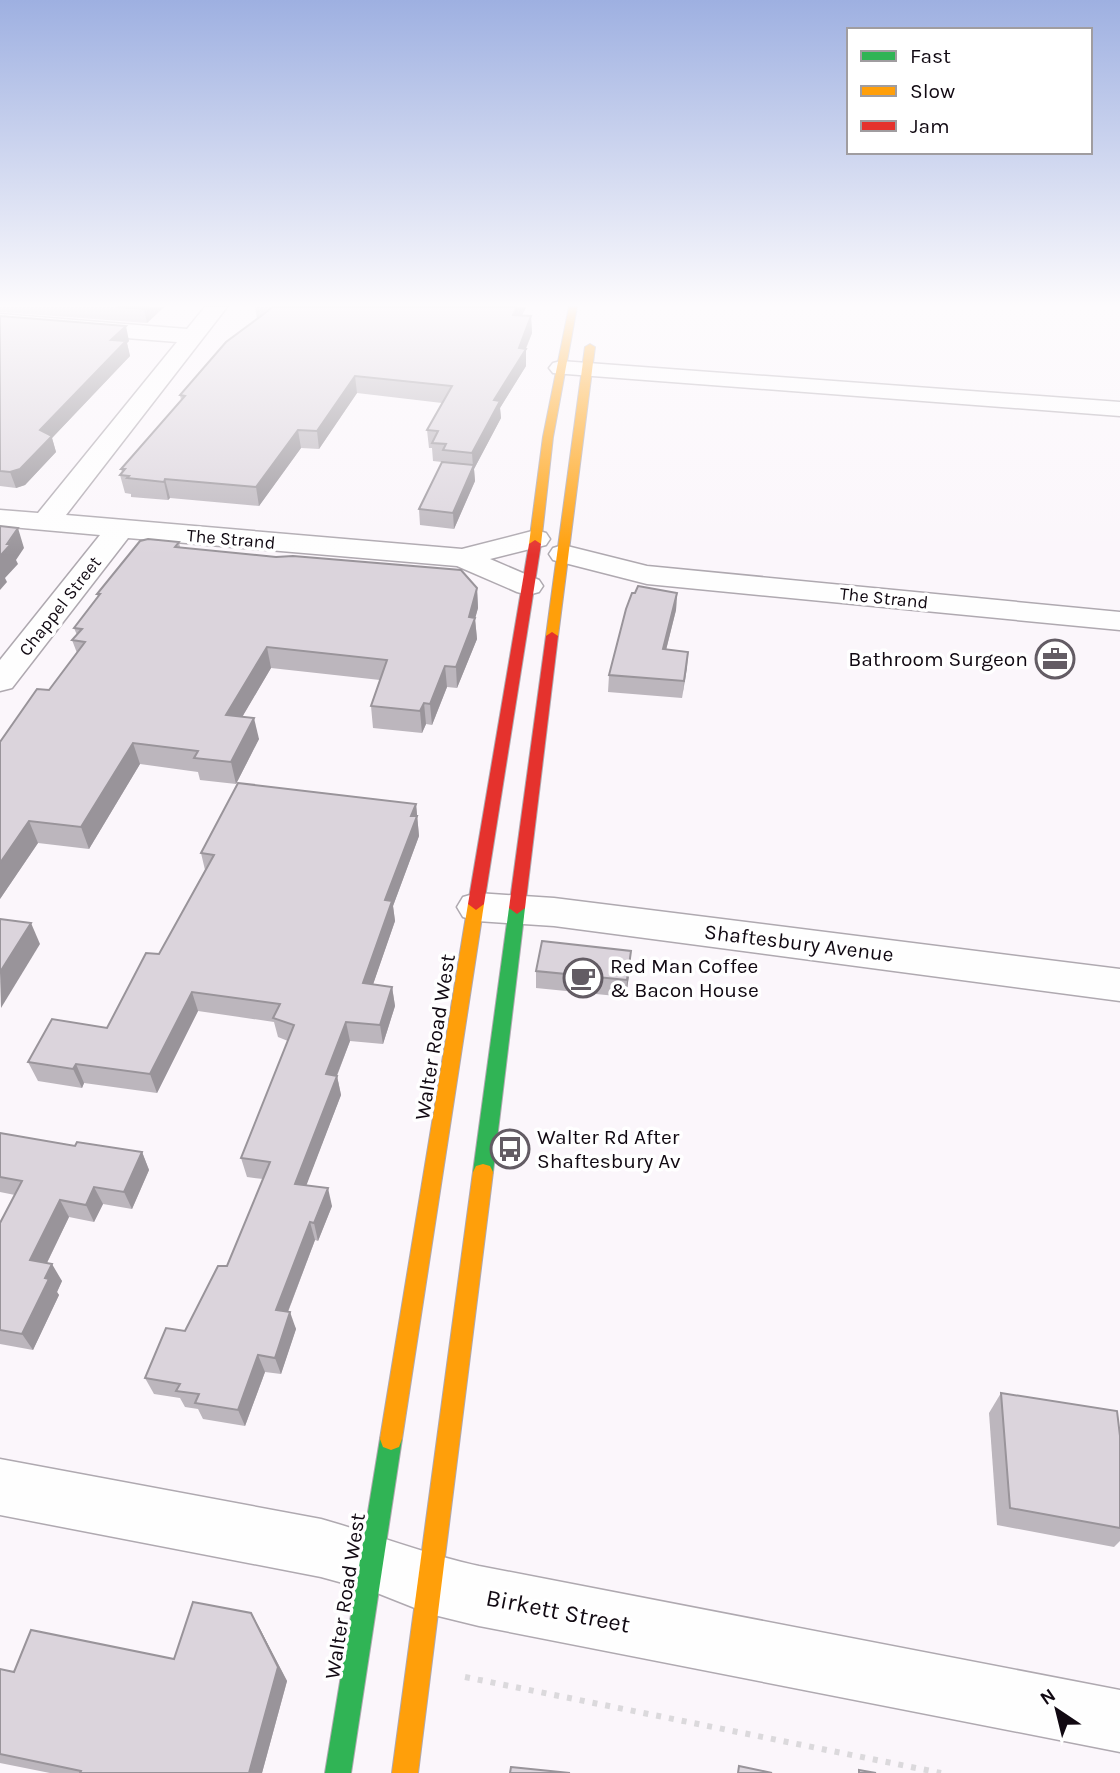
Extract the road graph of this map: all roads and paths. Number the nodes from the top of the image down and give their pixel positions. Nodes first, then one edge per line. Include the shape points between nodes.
1 (150, 390) edge
2 (557, 390) edge
3 (583, 390) edge
4 (862, 390) edge
5 (1120, 410) edge
6 (0, 518) edge
7 (46, 523) junction
8 (119, 530) junction
9 (536, 539) junction
10 (563, 554) junction
11 (462, 558) junction
12 (648, 575) junction
13 (528, 586) junction
14 (559, 591) junction
15 (1120, 621) edge
16 (0, 681) edge
17 (477, 906) junction
18 (517, 908) junction
19 (1120, 985) edge
20 (0, 1487) edge
21 (372, 1562) junction
22 (430, 1586) junction
23 (463, 1677) dead end
24 (1120, 1721) edge
25 (338, 1773) edge
26 (405, 1773) edge
27 (941, 1773) edge

1 - 7 street
2 - 9 main road, Walter Road West
3 - 10 main road
4 - 5 street
6 - 7 street, The Strand
7 - 8 street, The Strand
8 - 11 street, The Strand
8 - 16 street, Chappel Street
9 - 11 street, The Strand
9 - 13 main road, Walter Road West
10 - 12 street, The Strand
10 - 14 main road
11 - 13 street, The Strand
12 - 14 street, The Strand via 606,577
12 - 15 street, The Strand
13 - 17 main road, Walter Road West
14 - 18 main road
17 - 18 street, Shaftesbury Avenue
17 - 21 main road, Walter Road West
18 - 19 street, Shaftesbury Avenue
18 - 22 main road
20 - 21 street, Birkett Street via 321,1548
21 - 22 street, Birkett Street
21 - 25 main road, Walter Road West
22 - 24 street, Birkett Street
22 - 26 main road
23 - 27 path

